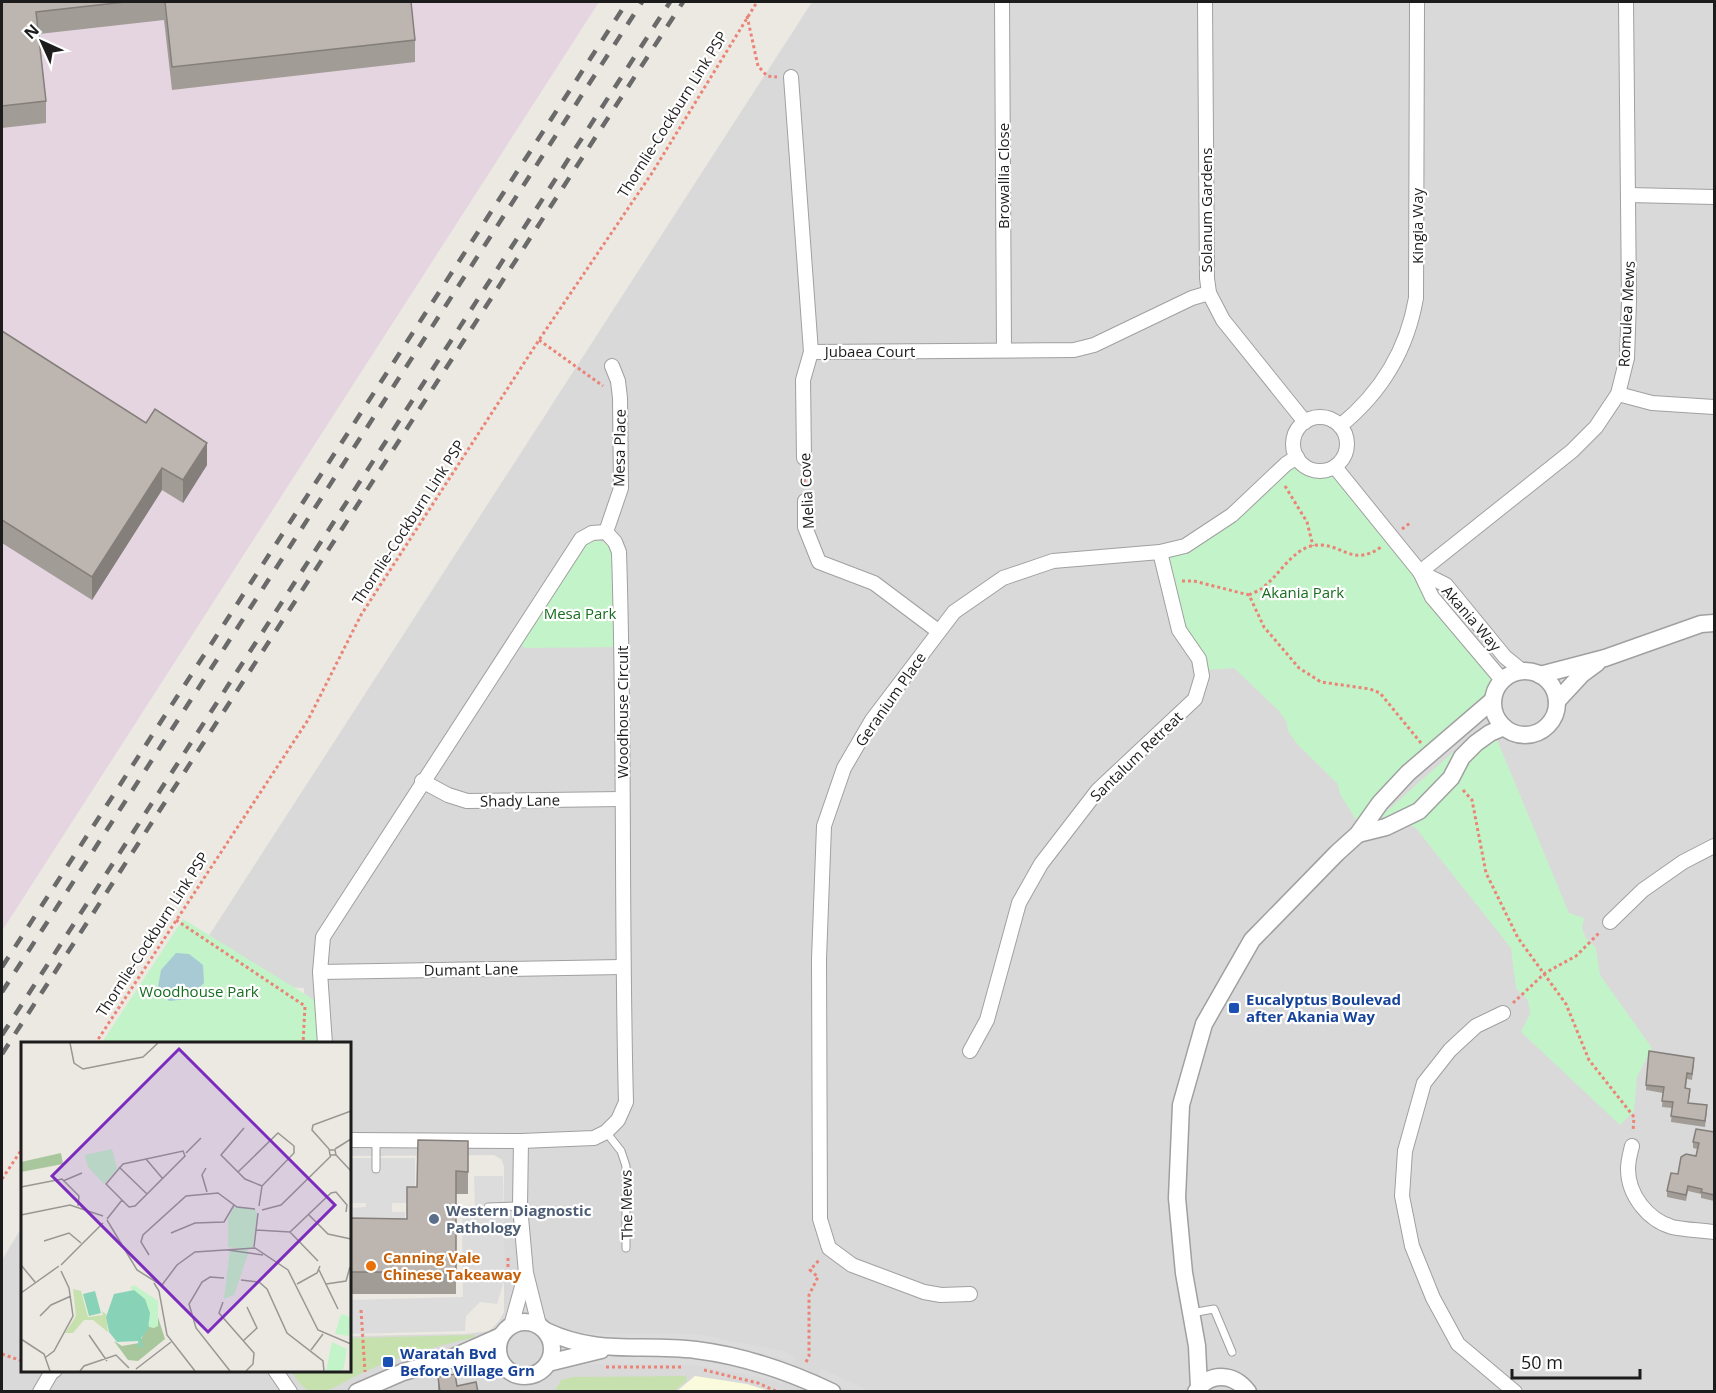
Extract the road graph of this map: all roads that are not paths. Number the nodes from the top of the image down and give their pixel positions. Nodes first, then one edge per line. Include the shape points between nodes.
1 (1002, 2) edge
2 (1205, 2) edge
3 (1417, 2) edge
4 (1626, 2) edge
5 (791, 77) road end
6 (1629, 195) junction
7 (1714, 197) edge
8 (1209, 293) junction
9 (1004, 350) junction
10 (811, 352) junction
11 (612, 366) dead end
12 (1617, 394) junction
13 (1714, 407) edge
14 (1305, 422) junction
15 (1340, 426) junction
16 (1297, 457) junction
17 (804, 458) road end
18 (1335, 467) junction
19 (805, 501) road end
20 (606, 532) junction
21 (1160, 552) junction
22 (1420, 572) junction
23 (1714, 623) edge
24 (938, 632) junction
25 (1605, 658) junction
26 (1521, 670) junction
27 (1540, 675) junction
28 (1502, 680) junction
29 (1493, 700) junction
30 (1557, 701) junction
31 (1504, 727) junction
32 (422, 782) junction
33 (622, 799) junction
34 (1359, 834) junction
35 (1714, 846) edge
36 (1610, 922) road end
37 (622, 967) junction
38 (320, 972) junction
39 (1503, 1012) road end
40 (325, 1042) edge
41 (970, 1052) dead end
42 (606, 1132) junction
43 (351, 1140) edge
44 (376, 1141) junction
45 (521, 1141) junction
46 (1632, 1146) road end
47 (376, 1169) dead end
48 (520, 1206) junction
49 (488, 1207) dead end
50 (1714, 1232) edge
51 (626, 1248) dead end
52 (526, 1273) junction
53 (970, 1294) dead end
54 (1191, 1313) junction
55 (542, 1328) junction
56 (506, 1331) junction
57 (1197, 1346) junction
58 (608, 1348) junction
59 (1232, 1352) dead end
60 (447, 1359) junction
61 (501, 1363) junction
62 (544, 1367) junction
63 (53, 1372) edge
64 (276, 1372) edge
65 (516, 1375) junction
66 (1224, 1376) junction
67 (1197, 1390) edge
68 (40, 1392) edge
69 (290, 1392) edge
70 (357, 1392) edge
71 (520, 1392) edge
72 (535, 1392) edge
73 (832, 1392) edge
74 (1248, 1392) edge
75 (1515, 1392) edge

1 - 9 street, Browallia Close
2 - 8 street, Solanum Gardens
3 - 15 street, Kingia Way via 1416,298 1412,322 1388,376
4 - 6 street, Romulea Mews
5 - 10 street, Jubaea Court
6 - 7 street
6 - 12 street, Romulea Mews via 1627,358
8 - 9 street, Jubaea Court via 1094,345 1074,350
8 - 14 street, Solanum Gardens via 1223,320
9 - 10 street, Jubaea Court
10 - 17 street, Melia Cove via 804,380
11 - 20 street, Mesa Place via 620,398 621,488
12 - 13 street via 1652,403
12 - 22 street, Romulea Mews via 1596,427 1572,451
14 - 15 street via 1323,417
14 - 16 street via 1293,442
15 - 18 street via 1347,447
16 - 18 street via 1317,471
16 - 21 street, Geranium Place via 1232,515 1185,546
18 - 22 street, Akania Way
19 - 24 street, Melia Cove via 805,527 819,562 874,583
20 - 32 street via 581,539
20 - 33 street, Woodhouse Circuit via 619,552
21 - 24 street, Geranium Place via 1053,561 1004,578 954,612
21 - 41 street, Santalum Retreat via 1179,630 1199,659 1202,676 1195,699 1098,790 1041,864 1019,903 987,1020
22 - 26 street, Akania Way via 1446,585 1505,657
22 - 28 street, Akania Way via 1432,597
23 - 25 street via 1701,624
24 - 53 street, Geranium Place via 872,720 844,768 824,826 819,959 820,1219 829,1248 852,1266 924,1292
25 - 27 street
25 - 30 street via 1582,674
26 - 27 street
26 - 28 street
27 - 30 street via 1550,683
28 - 29 street
29 - 31 street via 1494,711
29 - 34 street via 1408,773 1380,803
30 - 31 street via 1552,718 1536,733 1514,733
31 - 34 street via 1476,743 1462,757 1451,778 1419,811 1386,827
32 - 33 street, Shady Lane via 467,801
32 - 38 street via 322,937
33 - 37 street, Woodhouse Circuit
34 - 54 street via 1252,940 1204,1024 1182,1105 1177,1198
35 - 36 street via 1683,861 1643,890
37 - 38 street, Dumant Lane
37 - 42 street, Woodhouse Circuit via 626,1102 618,1120
38 - 40 street
39 - 75 street via 1476,1026 1450,1050 1424,1083 1405,1151 1402,1196 1412,1246 1433,1298 1458,1344
42 - 45 street via 594,1138
42 - 51 lane, The Mews via 621,1150 626,1166
43 - 44 street
44 - 45 street
44 - 47 lane
45 - 48 street
46 - 50 street via 1630,1182 1645,1210 1672,1227
48 - 49 lane
48 - 52 street
52 - 55 street
52 - 56 street
54 - 57 street
54 - 59 lane via 1214,1309
55 - 56 street via 525,1322
55 - 58 street via 566,1341
55 - 62 street via 552,1347
56 - 60 street
56 - 61 street via 498,1345
57 - 66 street
57 - 67 street
58 - 62 street
58 - 73 street via 694,1350 740,1358 798,1376
60 - 61 street
60 - 70 street
61 - 65 street
62 - 65 street via 533,1375
62 - 72 street
63 - 68 street
64 - 69 street
65 - 71 street
66 - 67 street via 1214,1377
66 - 74 street via 1234,1379

